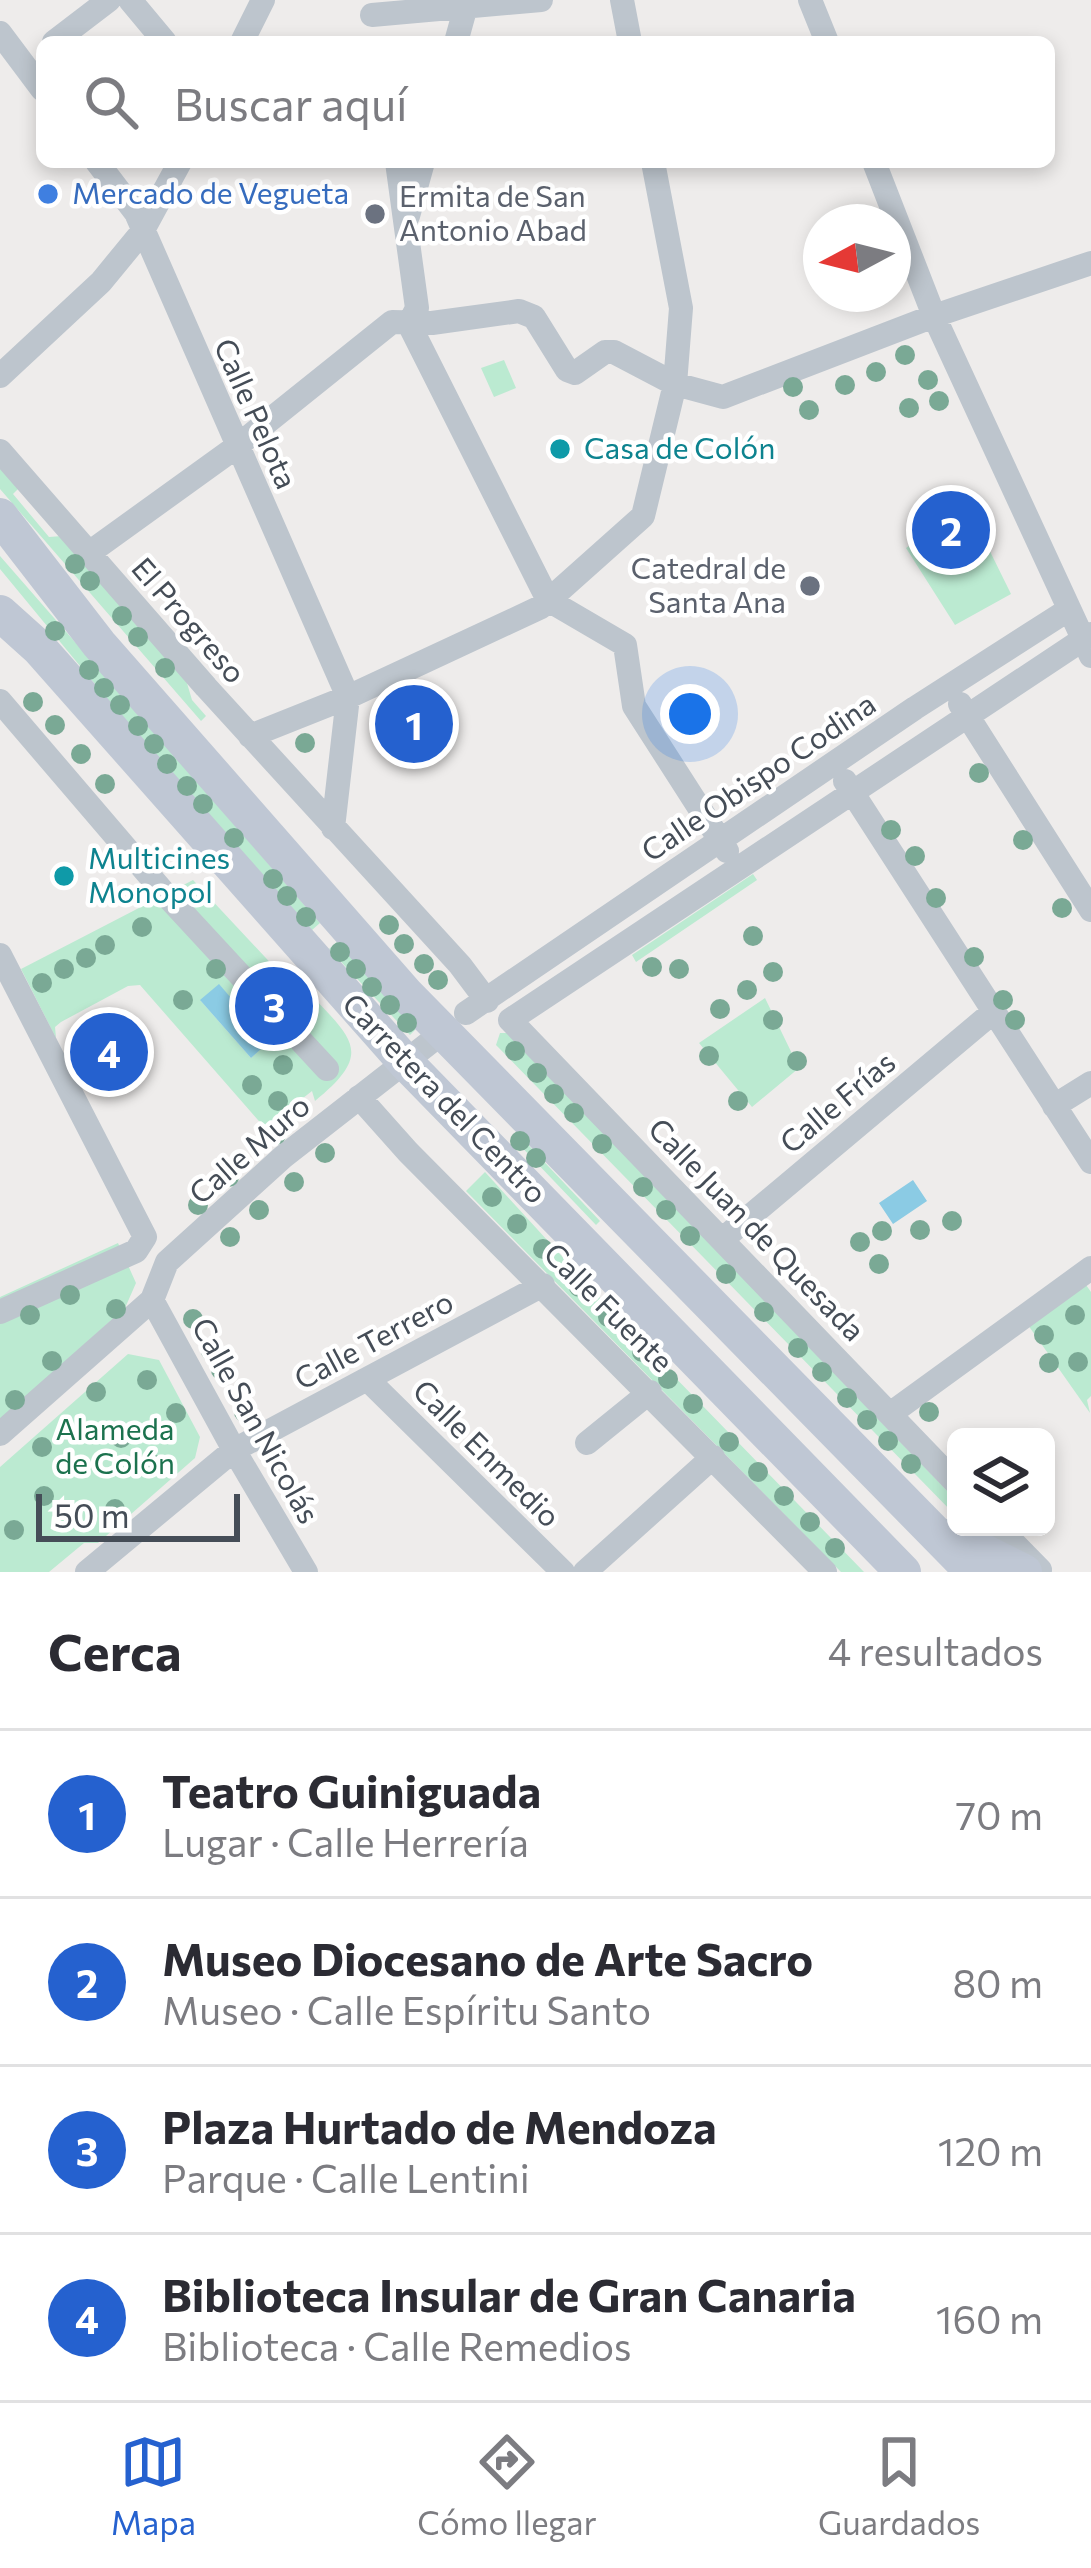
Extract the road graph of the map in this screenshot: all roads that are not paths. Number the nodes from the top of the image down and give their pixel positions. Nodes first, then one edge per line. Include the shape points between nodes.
1 (110, 0) edge
2 (130, 0) edge
3 (263, 0) edge
4 (542, 0) edge
5 (622, 0) edge
6 (810, 0) edge
7 (370, 7) edge
8 (466, 7) junction
9 (0, 33) edge
10 (62, 36) edge
11 (160, 36) edge
12 (245, 36) edge
13 (458, 36) edge
14 (629, 36) edge
15 (824, 36) edge
16 (33, 58) edge
17 (102, 168) edge
18 (177, 168) edge
19 (398, 168) edge
20 (421, 168) edge
21 (654, 168) edge
22 (876, 168) edge
23 (405, 224) junction
24 (142, 232) junction
25 (1091, 263) edge
26 (934, 316) junction
27 (409, 324) junction
28 (0, 376) edge
29 (675, 383) junction
30 (236, 447) junction
31 (0, 451) edge
32 (1, 518) edge
33 (89, 554) junction
34 (548, 600) junction
35 (1069, 610) junction
36 (0, 613) edge
37 (1089, 643) edge
38 (949, 687) junction
39 (348, 697) junction
40 (2, 707) edge
41 (968, 716) junction
42 (250, 736) junction
43 (834, 764) junction
44 (853, 792) junction
45 (333, 828) junction
46 (721, 842) junction
47 (738, 868) junction
48 (1091, 910) edge
49 (3, 970) edge
50 (992, 1013) junction
51 (465, 1016) junction
52 (510, 1020) junction
53 (407, 1064) junction
54 (327, 1070) dead end
55 (1091, 1082) edge
56 (359, 1097) junction
57 (1054, 1106) junction
58 (1091, 1162) edge
59 (724, 1238) junction
60 (141, 1244) junction
61 (167, 1262) junction
62 (1091, 1268) edge
63 (543, 1286) junction
64 (152, 1300) junction
65 (0, 1312) edge
66 (367, 1378) junction
67 (650, 1392) junction
68 (890, 1414) junction
69 (0, 1434) edge
70 (587, 1443) dead end
71 (234, 1450) junction
72 (713, 1457) junction
73 (947, 1474) edge
74 (923, 1522) junction
75 (1007, 1536) edge
76 (87, 1572) edge
77 (306, 1572) edge
78 (563, 1572) edge
79 (585, 1572) edge
80 (825, 1572) edge
81 (904, 1572) edge
82 (973, 1572) edge
83 (1024, 1572) edge
84 (1041, 1572) edge

1 - 10 street
2 - 11 street
3 - 12 street
4 - 8 street
5 - 14 street
6 - 15 street
7 - 8 street
8 - 13 street
9 - 16 street
17 - 24 street, Calle Pelota
18 - 24 street
19 - 23 street
20 - 23 street
21 - 29 street via 681,308
22 - 26 street
23 - 27 street via 416,308
24 - 28 street
24 - 30 street, Calle Pelota
25 - 26 street
26 - 29 street via 723,397
26 - 35 street
27 - 29 street via 519,311 534,317 567,370 614,352
27 - 30 street via 392,322
27 - 34 street
29 - 34 street via 643,516
30 - 33 street
30 - 39 street, Calle Pelota
31 - 33 street, El Progreso
32 - 51 main road, Carretera del Centro via 99,644 406,994
33 - 42 street, El Progreso
34 - 39 street
34 - 46 street via 625,645 634,706
35 - 37 street
35 - 38 street, Calle Obispo Codina
36 - 53 main road, Carretera del Centro via 40,648
37 - 41 street, Calle Obispo Codina
38 - 41 street
38 - 43 street, Calle Obispo Codina
39 - 42 street
39 - 45 street
40 - 54 street
41 - 44 street, Calle Obispo Codina
41 - 48 street
42 - 45 street, El Progreso
43 - 44 street
43 - 46 street, Calle Obispo Codina
44 - 47 street, Calle Obispo Codina
44 - 50 street
45 - 51 street, El Progreso via 460,965
46 - 47 street
46 - 51 street, Calle Obispo Codina
47 - 52 street, Calle Obispo Codina
49 - 60 street
50 - 57 street
50 - 59 street, Calle Frías
51 - 52 street
51 - 53 street, Calle Obispo Codina
51 - 74 main road, Carretera del Centro
52 - 59 street, Calle Juan de Quesada
53 - 56 street, Calle Muro
53 - 81 main road, Carretera del Centro
55 - 57 street
56 - 61 street, Calle Muro
56 - 63 street, Calle Fuente
57 - 58 street
59 - 68 street, Calle Juan de Quesada
60 - 61 street
60 - 65 street
61 - 64 street, Calle Muro
62 - 68 street
63 - 66 street, Calle Terrero
63 - 67 street, Calle Fuente
64 - 69 street
64 - 71 street, Calle San Nicolás
66 - 71 street, Calle Terrero
66 - 78 street, Calle Enmedio
67 - 70 street
67 - 72 street, Calle Fuente
68 - 73 street, Calle Juan de Quesada
71 - 76 street, Calle Terrero
71 - 77 street, Calle San Nicolás
72 - 79 street
72 - 80 street, Calle Fuente
74 - 82 main road, Carretera del Centro
74 - 83 main road
75 - 84 street

